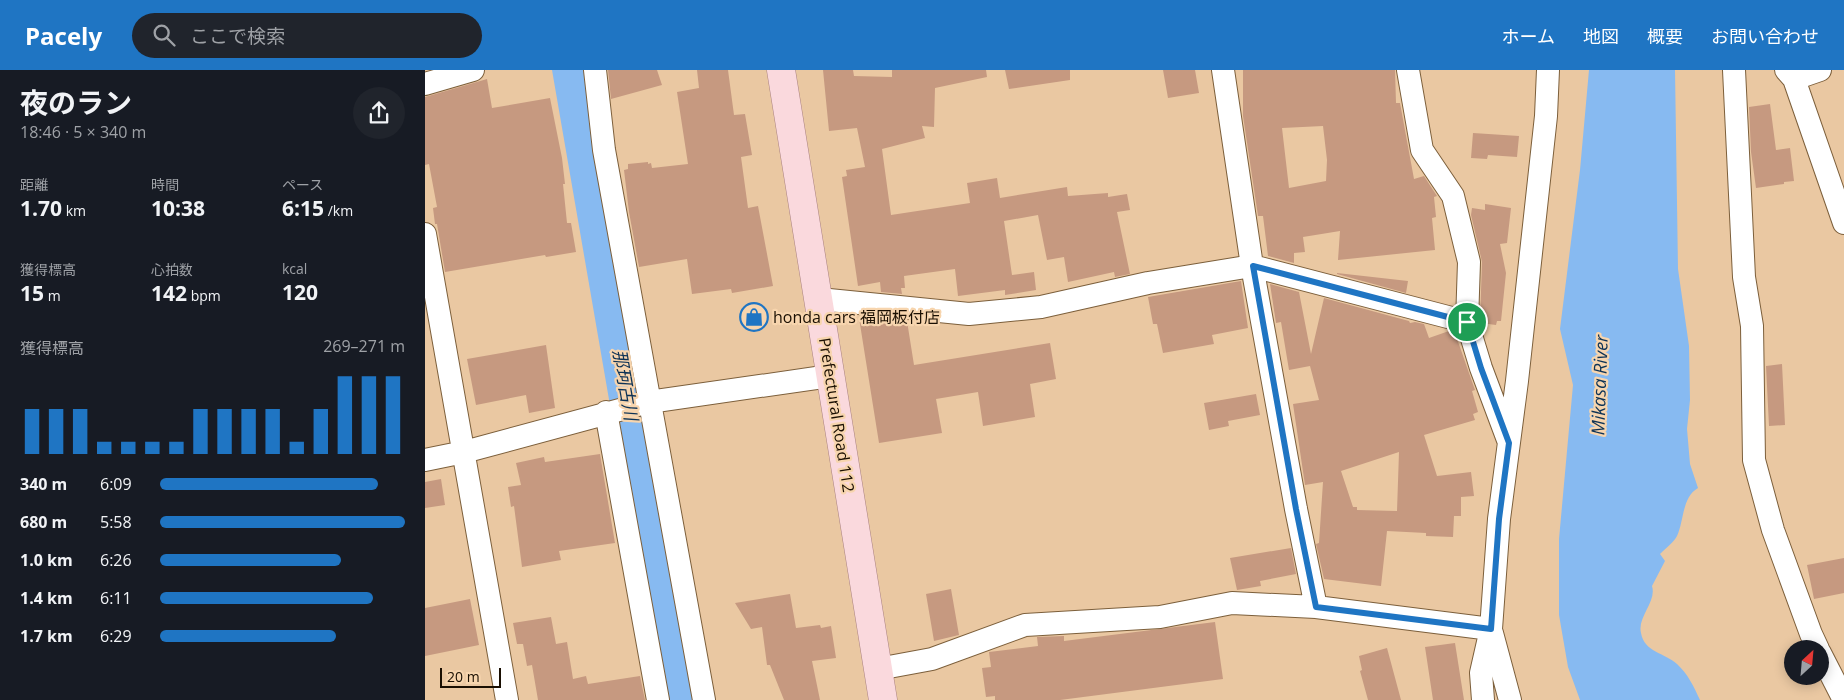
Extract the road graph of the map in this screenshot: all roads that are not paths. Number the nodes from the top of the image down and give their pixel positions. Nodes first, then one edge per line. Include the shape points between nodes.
1 (473, 70) edge
2 (595, 70) edge
3 (781, 70) edge
4 (1223, 70) edge
5 (1408, 70) edge
6 (1548, 70) edge
7 (1734, 70) edge
8 (1820, 70) edge
9 (1790, 74) edge
10 (425, 84) edge
11 (1844, 223) edge
12 (425, 234) edge
13 (1253, 266) junction
14 (819, 299) junction
15 (1467, 322) junction
16 (829, 376) junction
17 (649, 402) junction
18 (606, 412) junction
19 (1509, 443) junction
20 (464, 452) junction
21 (425, 460) edge
22 (1316, 607) junction
23 (1491, 629) junction
24 (1814, 640) edge
25 (878, 669) junction
26 (1829, 671) edge
27 (507, 700) edge
28 (658, 700) edge
29 (704, 700) edge
30 (883, 700) edge
31 (1483, 700) edge
32 (1510, 700) edge
33 (1844, 700) edge

1 - 10 street
2 - 17 street via 604,150
3 - 14 main road, Prefectural Road 112
4 - 13 street
5 - 15 street via 1422,150 1453,196 1469,262
6 - 19 street via 1546,116
7 - 24 street via 1744,277 1752,326 1754,460 1773,530
8 - 9 street
9 - 11 street
12 - 20 street
13 - 14 street via 1148,283 1041,307 969,314
13 - 15 street
13 - 22 street
14 - 16 main road, Prefectural Road 112
15 - 19 street
16 - 17 street
16 - 25 main road, Prefectural Road 112
17 - 18 street
17 - 29 street
18 - 20 street
18 - 28 street
19 - 23 street via 1499,519
20 - 21 street
20 - 27 street
22 - 23 street
22 - 25 street via 1232,603 1160,616 1025,625 932,659
23 - 31 street via 1481,673
23 - 32 street
25 - 30 main road, Prefectural Road 112
26 - 33 street

